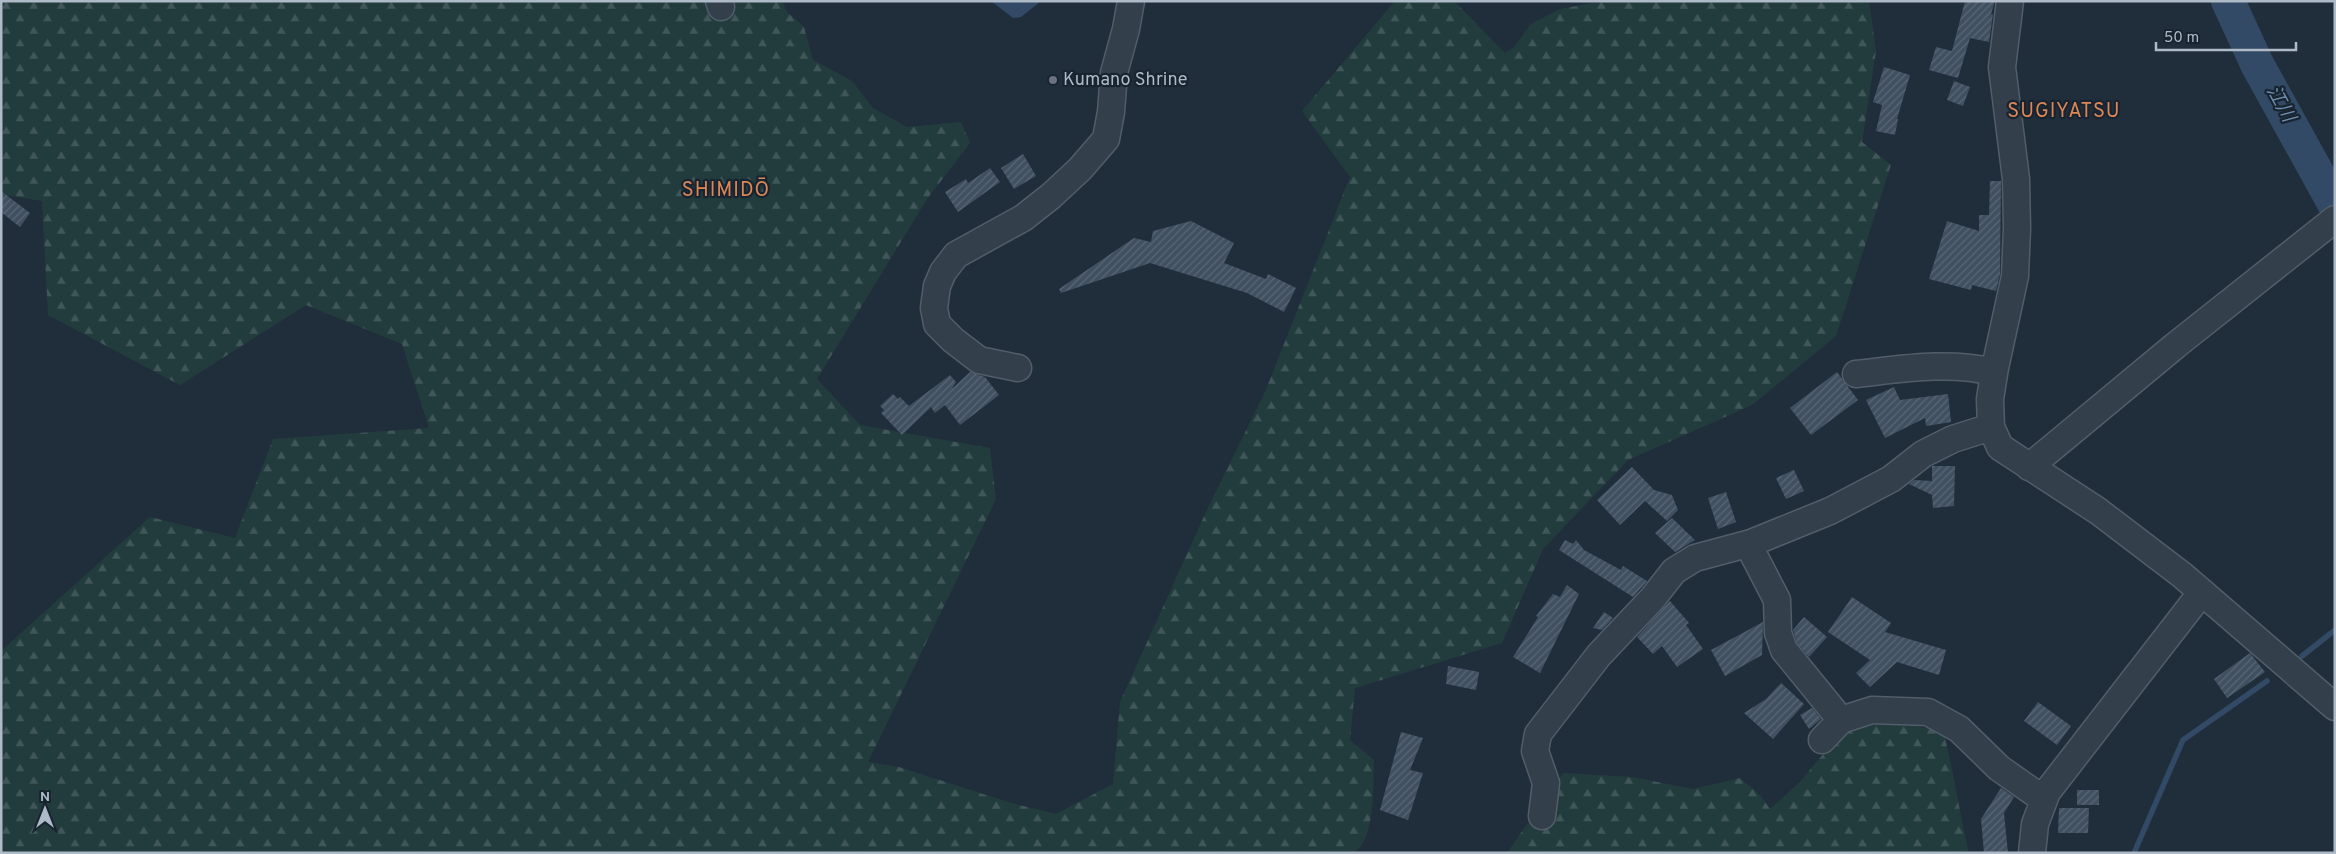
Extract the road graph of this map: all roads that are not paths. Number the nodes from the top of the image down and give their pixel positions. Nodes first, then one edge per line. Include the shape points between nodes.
1 (1130, 1) edge
2 (2010, 1) edge
3 (2330, 222) edge
4 (1018, 368) dead end
5 (1994, 372) junction
6 (1856, 374) dead end
7 (1992, 427) junction
8 (2029, 467) junction
9 (1748, 544) junction
10 (2202, 592) junction
11 (2335, 708) edge
12 (1841, 720) junction
13 (1822, 740) dead end
14 (2043, 800) junction
15 (1542, 816) dead end
16 (2032, 853) edge

1 - 4 street via 1114,73 1106,139 1080,169 1023,218 956,255 937,286 934,308 937,324 979,360
2 - 5 street via 2002,66 2016,180 2015,276
3 - 8 street
5 - 6 street via 1932,365
5 - 7 street via 1990,399
7 - 8 street via 2000,448
7 - 9 street via 1953,439 1931,450 1891,479 1830,510
8 - 10 street via 2098,510
9 - 12 street via 1777,600 1778,633 1784,650
9 - 15 street via 1695,558 1674,571 1545,722 1538,734 1535,751 1546,783
10 - 11 street
10 - 14 street
12 - 13 street
12 - 14 street via 1872,710 1928,712 1959,729 1999,768
14 - 16 street

